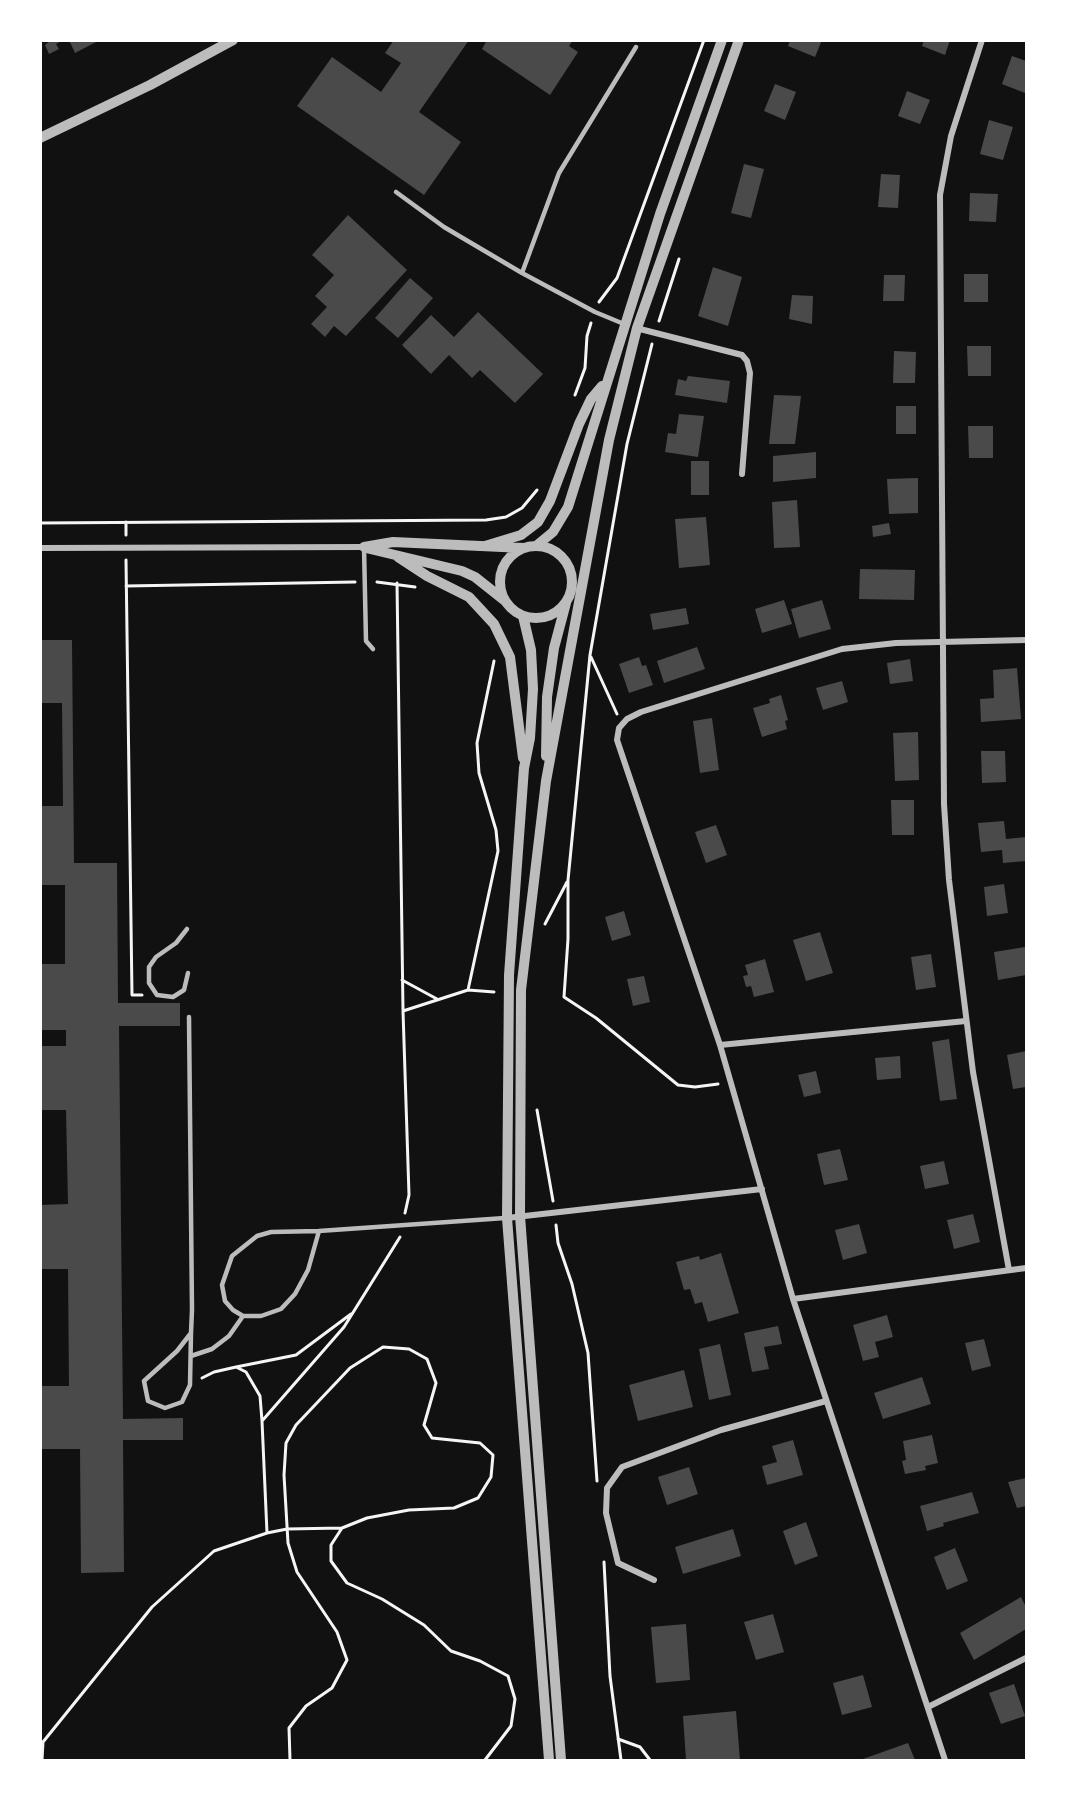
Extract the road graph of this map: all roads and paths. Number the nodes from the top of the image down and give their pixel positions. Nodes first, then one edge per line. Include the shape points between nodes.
1 (233, 40) edge
2 (704, 40) edge
3 (722, 40) edge
4 (739, 40) edge
5 (981, 40) edge
6 (636, 47) dead end
7 (40, 138) edge
8 (396, 192) dead end
9 (681, 253) dead end
10 (522, 273) junction
11 (595, 312) junction
12 (624, 324) junction
13 (637, 328) junction
14 (656, 333) junction
15 (606, 381) junction
16 (573, 401) dead end
17 (742, 474) dead end
18 (539, 486) dead end
19 (126, 522) junction
20 (40, 523) edge
21 (126, 546) junction
22 (485, 546) junction
23 (364, 547) junction
24 (530, 547) junction
25 (40, 548) edge
26 (587, 553) junction
27 (398, 557) junction
28 (573, 580) junction
29 (365, 582) junction
30 (126, 586) junction
31 (506, 602) junction
32 (567, 603) junction
33 (523, 616) junction
34 (1026, 640) edge
35 (944, 642) junction
36 (372, 650) dead end
37 (590, 655) junction
38 (495, 663) dead end
39 (622, 724) junction
40 (524, 768) junction
41 (546, 781) junction
42 (568, 880) junction
43 (544, 925) dead end
44 (187, 929) dead end
45 (188, 973) dead end
46 (402, 980) junction
47 (468, 990) junction
48 (499, 993) dead end
49 (157, 995) junction
50 (438, 1000) junction
51 (403, 1011) junction
52 (189, 1017) dead end
53 (966, 1021) junction
54 (720, 1045) junction
55 (732, 1082) junction
56 (535, 1102) dead end
57 (762, 1189) junction
58 (554, 1212) junction
59 (520, 1216) junction
60 (507, 1218) junction
61 (403, 1225) junction
62 (319, 1231) junction
63 (1026, 1268) edge
64 (1009, 1270) junction
65 (793, 1299) junction
66 (354, 1311) junction
67 (243, 1316) junction
68 (191, 1333) junction
69 (191, 1356) junction
70 (236, 1367) junction
71 (190, 1384) junction
72 (826, 1401) junction
73 (262, 1421) junction
74 (598, 1485) dead end
75 (287, 1528) junction
76 (342, 1528) junction
77 (267, 1533) junction
78 (603, 1553) dead end
79 (654, 1580) dead end
80 (1026, 1658) edge
81 (928, 1707) junction
82 (618, 1739) junction
83 (42, 1742) edge
84 (42, 1761) edge
85 (290, 1761) edge
86 (485, 1761) edge
87 (549, 1761) edge
88 (561, 1761) edge
89 (621, 1761) edge
90 (650, 1761) edge
91 (945, 1761) edge

1 - 7 street
2 - 11 path via 617,278
3 - 12 street
4 - 13 street
5 - 35 street via 951,136 940,195
6 - 10 lane via 559,173
8 - 10 lane via 444,227
9 - 14 path
10 - 11 lane
11 - 12 lane
11 - 16 path via 587,336 585,368
12 - 13 street
12 - 15 street
13 - 14 street
13 - 26 street
14 - 17 street via 742,355 747,361 750,373
14 - 37 path via 627,444
15 - 22 street via 591,399 538,522 521,535
15 - 24 street via 568,507 553,532
18 - 19 path via 522,508 506,518 486,520
19 - 20 path
19 - 21 path
21 - 23 street
21 - 25 street
21 - 30 path
22 - 23 street via 393,542
22 - 24 street
23 - 27 street
23 - 29 lane
24 - 28 street via 550,548 561,555
24 - 31 street via 510,557 502,571 500,588
26 - 28 street
26 - 41 street
27 - 31 street via 462,571
27 - 40 street via 469,597 494,624 510,657
28 - 32 street
29 - 30 path
29 - 36 lane via 366,640
29 - 46 path via 397,583
30 - 49 path via 132,996
31 - 33 street
32 - 33 street via 547,617
32 - 41 street via 554,648 547,697
33 - 40 street via 531,650 533,689
34 - 35 street
35 - 39 street via 842,649 641,712
35 - 53 street via 944,804
37 - 39 path
37 - 42 path
38 - 47 path via 477,743 479,773 496,830 498,851
39 - 54 street via 617,740 620,754
40 - 60 street via 509,975
41 - 59 street via 521,990
42 - 43 path
42 - 55 path via 564,997 678,1085
44 - 49 lane via 149,967 148,983
45 - 49 lane via 184,990 173,997
46 - 50 path
46 - 51 path
47 - 48 path
47 - 50 path
50 - 51 path
51 - 61 path via 409,1195
52 - 68 lane
53 - 54 street
53 - 64 street
54 - 55 street
55 - 57 street
56 - 58 path
57 - 58 street
57 - 65 street
58 - 59 street
58 - 74 path via 558,1243 588,1353
59 - 60 street
59 - 88 street
60 - 61 lane
60 - 87 street
61 - 62 lane
61 - 66 path via 400,1237
62 - 67 lane via 308,1270 295,1294 281,1309 261,1317
62 - 67 lane via 257,1236 232,1256 222,1285 225,1301
63 - 64 street
64 - 65 street
65 - 72 street
66 - 70 path via 296,1355
66 - 73 path
67 - 69 lane via 229,1336 212,1349
68 - 69 lane
68 - 71 lane via 144,1381 148,1401 165,1408 182,1401
69 - 71 lane
70 - 71 path
70 - 73 path via 253,1380 260,1396
72 - 79 street via 721,1430 622,1467 607,1488 606,1513 618,1563
72 - 81 street
73 - 77 path
75 - 76 path
75 - 76 path via 286,1443 296,1425 350,1368 383,1347 409,1349 427,1359 436,1383 424,1425 432,1438 480,1443 493,1455 491,1477 478,1498 454,1508 409,1509
75 - 77 path
75 - 85 path via 297,1572 337,1632 347,1660 332,1688 306,1706 289,1728
76 - 86 path via 331,1545 331,1561 346,1582 424,1625 451,1651 508,1676 515,1699 511,1726
77 - 83 path via 214,1551 152,1607
78 - 82 path
80 - 81 street
81 - 91 street
82 - 89 path
82 - 90 path via 640,1747
83 - 84 path

